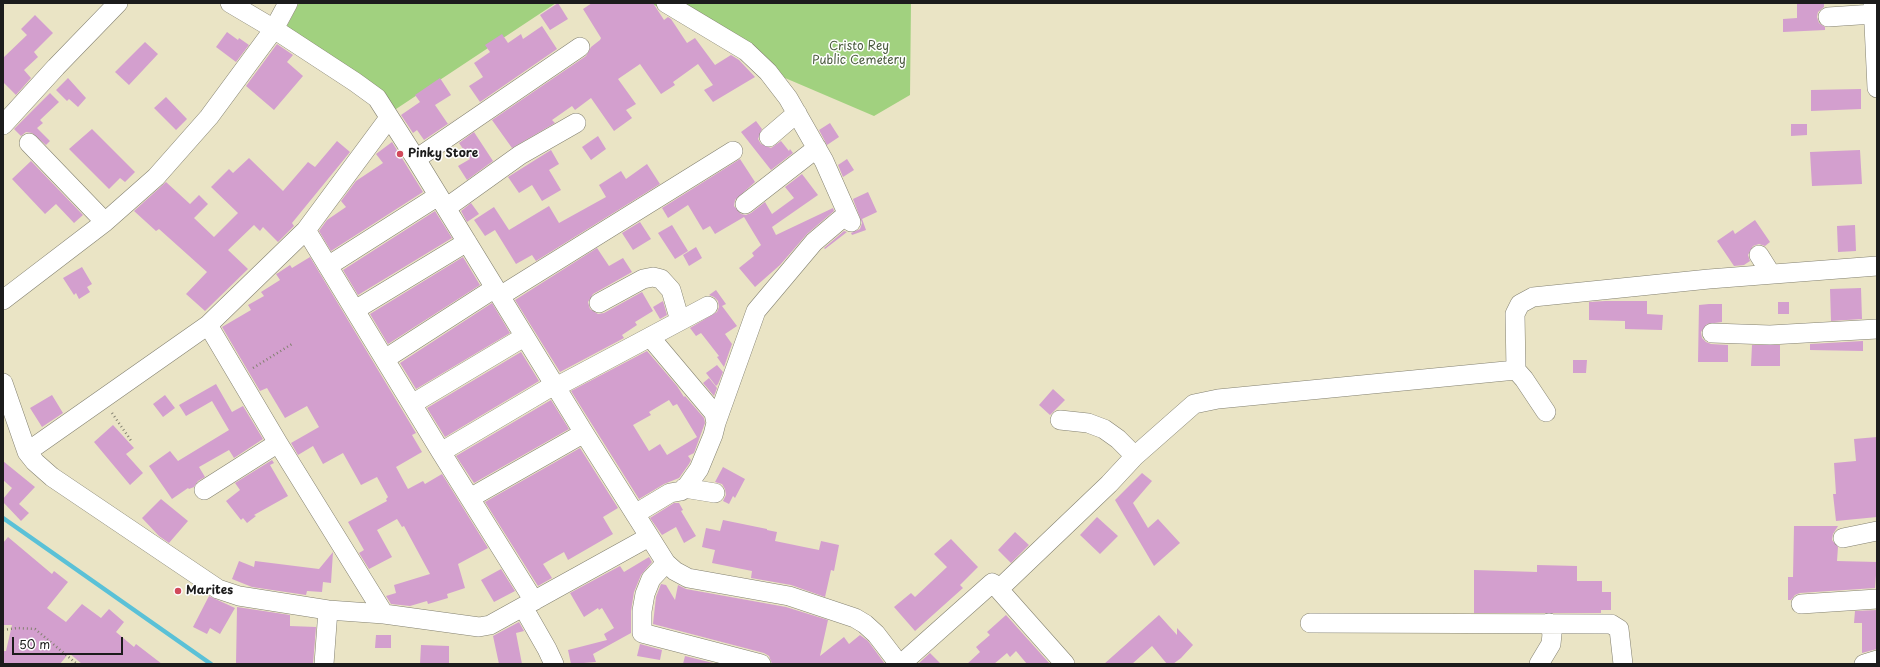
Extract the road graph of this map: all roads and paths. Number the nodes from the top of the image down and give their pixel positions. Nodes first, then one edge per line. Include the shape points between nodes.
1 (118, 3) edge
2 (230, 3) edge
3 (288, 3) edge
4 (666, 3) edge
5 (1873, 8) edge
6 (1828, 17) dead end
7 (274, 29) junction
8 (580, 47) dead end
9 (1877, 88) edge
10 (797, 113) junction
11 (389, 118) junction
12 (576, 123) dead end
13 (3, 125) edge
14 (769, 136) dead end
15 (29, 143) dead end
16 (816, 148) junction
17 (733, 151) dead end
18 (416, 159) junction
19 (442, 202) junction
20 (745, 204) dead end
21 (105, 222) junction
22 (306, 230) junction
23 (467, 242) junction
24 (1758, 255) dead end
25 (328, 266) junction
26 (1877, 266) edge
27 (1771, 274) junction
28 (497, 292) junction
29 (3, 300) edge
30 (599, 303) dead end
31 (708, 306) dead end
32 (355, 310) junction
33 (680, 321) junction
34 (208, 325) junction
35 (1877, 329) edge
36 (1712, 333) dead end
37 (524, 337) junction
38 (650, 337) junction
39 (292, 344) dead end
40 (385, 359) junction
41 (1516, 370) junction
42 (239, 376) junction
43 (3, 383) edge
44 (555, 386) junction
45 (102, 400) junction
46 (412, 404) junction
47 (1546, 412) dead end
48 (1060, 420) dead end
49 (716, 423) junction
50 (584, 433) junction
51 (132, 442) dead end
52 (278, 443) junction
53 (27, 452) junction
54 (441, 452) junction
55 (1135, 456) junction
56 (684, 488) junction
57 (204, 490) dead end
58 (714, 493) dead end
59 (470, 498) junction
60 (635, 514) junction
61 (1877, 531) edge
62 (649, 537) junction
63 (1843, 538) dead end
64 (666, 563) junction
65 (999, 589) junction
66 (1877, 599) edge
67 (528, 604) junction
68 (1801, 604) dead end
69 (328, 610) junction
70 (384, 614) junction
71 (1310, 623) dead end
72 (1549, 623) junction
73 (3, 630) edge
74 (1877, 660) edge
75 (77, 664) edge
76 (324, 664) edge
77 (554, 664) edge
78 (761, 664) edge
79 (900, 664) edge
80 (1065, 664) edge
81 (1540, 664) edge
82 (1623, 664) edge
83 (1864, 664) edge

1 - 13 street
2 - 7 street
3 - 7 street
4 - 10 street via 746,51 768,72
5 - 6 street
5 - 9 street
7 - 11 street via 377,98
7 - 21 street via 209,117 156,177
8 - 18 street
10 - 14 street
10 - 16 street
11 - 18 street
11 - 22 street
12 - 19 street
15 - 21 street
16 - 20 street
16 - 49 street via 849,218 814,242 756,311
17 - 28 street
18 - 19 street
19 - 23 street
19 - 25 street
21 - 29 street
22 - 25 street
22 - 34 street
23 - 28 street
23 - 32 street
24 - 27 street
25 - 32 street
26 - 27 street
27 - 41 street via 1533,298 1520,304 1515,314
28 - 37 street
28 - 40 street
30 - 33 street via 643,279 660,279 670,290
31 - 33 street
32 - 40 street
33 - 38 street
34 - 42 street
34 - 45 street
35 - 36 street via 1770,335
37 - 44 street
37 - 46 street
38 - 44 street
38 - 49 street via 714,413
39 - 42 path
40 - 46 street
41 - 47 street
41 - 55 street via 1206,401 1194,404
42 - 52 street
43 - 53 street
44 - 50 street
44 - 54 street
45 - 51 path
45 - 53 street
46 - 54 street
48 - 55 street via 1088,423 1104,429
49 - 56 street via 699,469
50 - 59 street
50 - 60 street
52 - 57 street
52 - 70 street
53 - 69 street via 52,477 218,589 238,596
54 - 59 street
55 - 65 street
56 - 58 street
56 - 60 street
59 - 67 street
60 - 62 street
61 - 63 street
62 - 64 street
62 - 67 street
64 - 78 street via 651,579 645,594 642,633
64 - 79 street via 688,578 789,596 855,618 876,634
65 - 79 street via 990,584
65 - 80 street
66 - 68 street
67 - 70 street via 490,625 479,628
67 - 77 street
69 - 70 street
69 - 76 street
71 - 72 street
72 - 81 street via 1551,644
72 - 82 street via 1611,624 1619,629
73 - 75 path via 26,627 35,629
74 - 83 street

